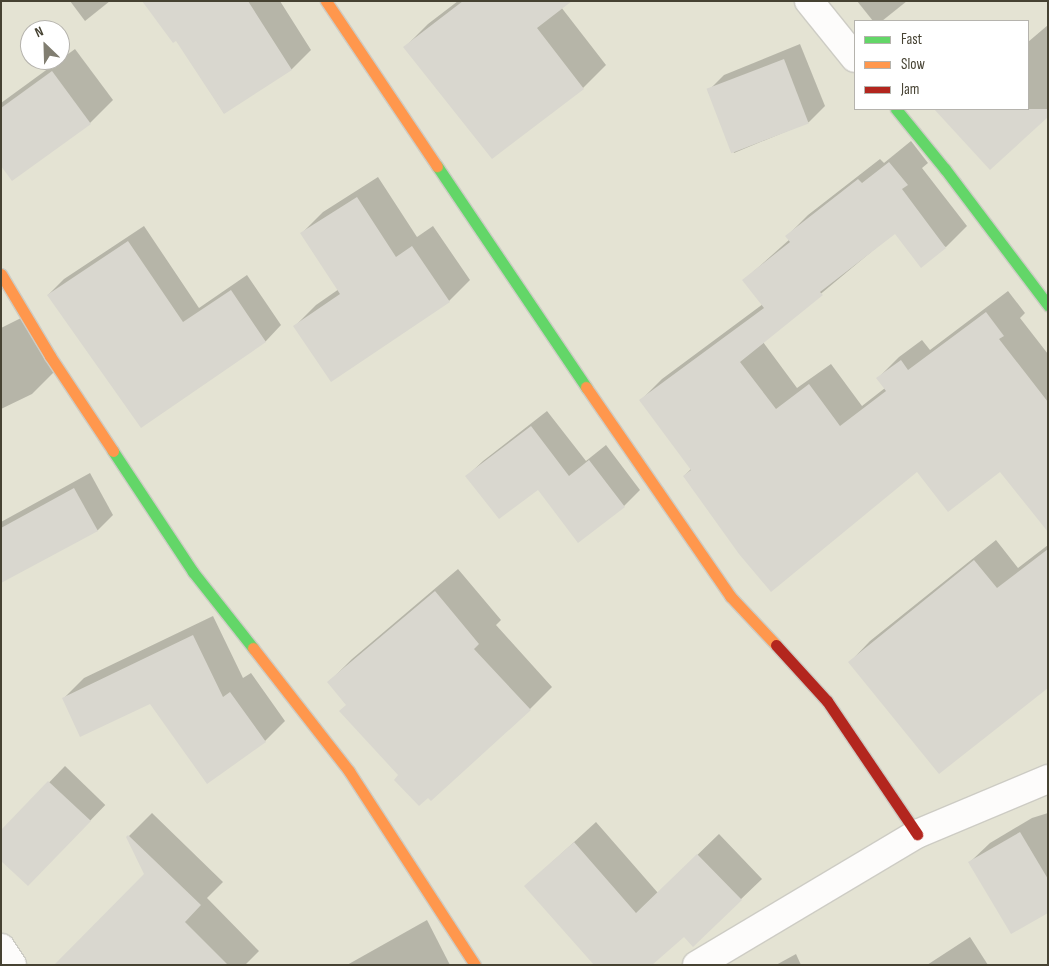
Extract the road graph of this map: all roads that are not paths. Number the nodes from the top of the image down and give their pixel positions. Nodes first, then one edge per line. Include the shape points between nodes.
1 (326, 1) edge
2 (809, 1) edge
3 (854, 57) edge
4 (897, 110) edge
5 (1, 274) edge
6 (1048, 305) edge
7 (1048, 779) edge
8 (917, 834) junction
9 (1, 948) edge
10 (12, 965) edge
11 (475, 965) edge
12 (697, 965) edge

1 - 8 street via 638,465 730,596 827,701
2 - 3 street
4 - 6 street
5 - 11 street via 50,356 193,572 349,771
7 - 8 street
8 - 12 street
9 - 10 street

